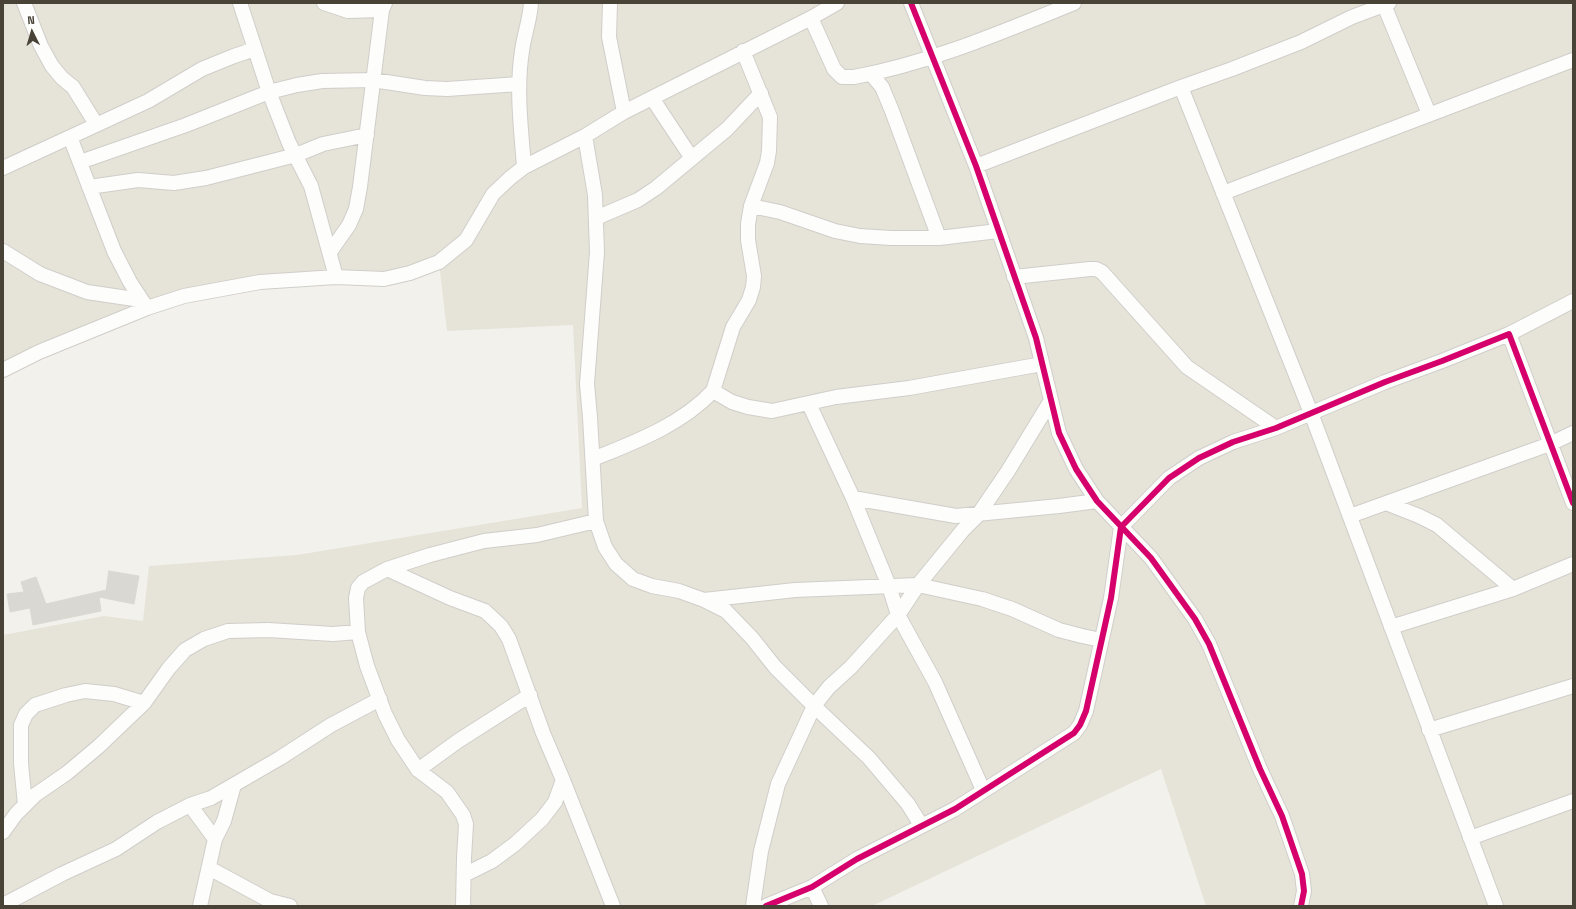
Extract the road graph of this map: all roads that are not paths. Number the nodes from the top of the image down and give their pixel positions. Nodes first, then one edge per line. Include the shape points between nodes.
1 (24, 3) edge
2 (240, 3) edge
3 (324, 3) edge
4 (531, 3) edge
5 (610, 3) edge
6 (837, 3) edge
7 (911, 3) edge
8 (1074, 3) edge
9 (1386, 4) edge
10 (384, 7) edge
11 (811, 18) junction
12 (255, 49) junction
13 (743, 51) junction
14 (933, 58) junction
15 (1573, 60) edge
16 (871, 74) junction
17 (373, 80) junction
18 (519, 84) junction
19 (1181, 87) junction
20 (269, 92) junction
21 (761, 93) junction
22 (652, 98) junction
23 (624, 112) junction
24 (1429, 114) junction
25 (96, 124) junction
26 (367, 135) junction
27 (585, 136) junction
28 (70, 137) junction
29 (296, 155) junction
30 (691, 158) junction
31 (80, 162) junction
32 (976, 166) junction
33 (524, 167) junction
34 (3, 168) edge
35 (89, 187) junction
36 (1223, 193) junction
37 (751, 206) junction
38 (596, 218) junction
39 (998, 231) junction
40 (939, 238) junction
41 (3, 251) edge
42 (330, 252) junction
43 (336, 277) junction
44 (1014, 277) junction
45 (1573, 301) edge
46 (144, 304) junction
47 (1509, 334) junction
48 (1042, 364) junction
49 (3, 370) edge
50 (712, 391) junction
51 (1050, 402) junction
52 (809, 404) junction
53 (1311, 413) junction
54 (1276, 428) junction
55 (1573, 433) edge
56 (1550, 444) junction
57 (593, 459) junction
58 (853, 498) junction
59 (1097, 501) junction
60 (1386, 503) junction
61 (1573, 503) edge
62 (978, 515) junction
63 (1350, 516) junction
64 (596, 521) junction
65 (1122, 527) junction
66 (1573, 564) edge
67 (387, 569) junction
68 (918, 585) junction
69 (889, 586) junction
70 (1513, 588) junction
71 (704, 600) junction
72 (898, 615) junction
73 (1391, 627) junction
74 (358, 632) junction
75 (1101, 640) junction
76 (1573, 686) edge
77 (530, 695) junction
78 (380, 699) junction
79 (144, 703) junction
80 (814, 706) junction
81 (1429, 730) junction
82 (418, 770) junction
83 (563, 780) junction
84 (234, 785) junction
85 (983, 790) junction
86 (1573, 801) edge
87 (25, 805) junction
88 (190, 805) junction
89 (922, 825) junction
90 (3, 832) edge
91 (1470, 838) junction
92 (215, 839) junction
93 (209, 868) junction
94 (464, 874) junction
95 (812, 887) junction
96 (7, 905) edge
97 (200, 906) edge
98 (290, 906) edge
99 (463, 906) edge
100 (612, 906) edge
101 (753, 906) edge
102 (766, 906) edge
103 (821, 906) edge
104 (1301, 906) edge
105 (1496, 906) edge

1 - 25 street via 52,66 73,87
2 - 12 street
3 - 10 street via 348,11
4 - 18 street via 531,14 522,50
5 - 23 street via 609,37
6 - 11 street
7 - 14 street
8 - 14 street
9 - 19 street via 1352,17 1301,42
9 - 24 street
10 - 17 street
11 - 13 street
11 - 16 street via 834,69 842,77
12 - 20 street
12 - 25 street via 202,69 148,100
13 - 21 street
13 - 22 street
14 - 16 street
14 - 32 street
15 - 24 street
16 - 40 street via 882,87 892,111
17 - 18 street via 447,89
17 - 20 street via 322,81
17 - 26 street
18 - 33 street
19 - 32 street
19 - 36 street
20 - 29 street
20 - 31 street via 186,125
21 - 30 street via 727,129
21 - 37 street via 770,117 769,151
22 - 23 street
22 - 30 street
23 - 27 street
24 - 36 street
25 - 28 street
26 - 29 street via 323,144
26 - 42 street via 356,209 349,225
27 - 33 street
27 - 38 street via 595,195
28 - 31 street
28 - 34 street
29 - 35 street via 206,178 174,183 138,180
29 - 42 street via 311,186
30 - 38 street via 638,200
31 - 35 street
32 - 39 street
33 - 43 street via 493,194 466,240 439,262 410,273 384,278
35 - 46 street via 114,251
36 - 53 street
37 - 40 street via 860,236
37 - 50 street via 748,240 754,287 733,327
38 - 57 street via 587,384
39 - 40 street
39 - 44 street
41 - 46 street via 40,274 87,292
42 - 43 street
43 - 46 street via 260,282
44 - 48 street via 1036,338
44 - 54 street via 1090,269 1102,272 1187,367
45 - 47 street
46 - 49 street
47 - 53 street
47 - 56 street
48 - 51 street
48 - 52 street via 910,388 836,397
50 - 52 street via 732,402 772,411
50 - 57 street via 688,412 646,437
51 - 59 street via 1059,433 1076,469
51 - 62 street
52 - 58 street
53 - 54 street
53 - 63 street
54 - 65 street via 1233,442 1199,458 1169,478
55 - 56 street
56 - 60 street
56 - 61 street
57 - 64 street
58 - 62 street via 956,516
58 - 69 street
59 - 62 street
59 - 65 street
60 - 63 street
60 - 70 street via 1437,525
62 - 68 street
63 - 73 street
64 - 67 street via 537,535 484,541 430,554
64 - 71 street via 605,547 616,564 633,579
65 - 75 street via 1111,598
65 - 104 street via 1151,558 1209,644 1282,816 1302,874 1304,891
66 - 70 street
67 - 74 street via 358,588
67 - 77 street via 485,611 501,626 509,639
68 - 69 street
68 - 72 street
68 - 75 street via 982,599 1060,630
69 - 71 street via 795,590
69 - 72 street
70 - 73 street
71 - 80 street via 726,611 775,667
72 - 80 street
72 - 85 street via 935,682
73 - 81 street
74 - 78 street via 367,666
74 - 79 street via 333,634 268,630 228,631 204,639 185,650
75 - 85 street via 1086,711 1074,733
76 - 81 street
77 - 82 street
77 - 83 street
78 - 82 street via 398,740
78 - 84 street
79 - 87 street via 98,747
79 - 87 street via 114,694 85,692 35,705 21,724
80 - 89 street via 869,758 908,804
80 - 101 street via 778,784 761,851
81 - 91 street
82 - 94 street via 447,792 463,815 466,824
83 - 94 street via 555,802 542,819 492,861
83 - 100 street
84 - 88 street via 212,798
84 - 92 street via 224,821
85 - 89 street
86 - 91 street
87 - 90 street
88 - 92 street
88 - 96 street via 157,822 116,849 62,874
89 - 95 street via 856,859
91 - 105 street
92 - 93 street
93 - 97 street
93 - 98 street via 270,901
94 - 99 street
95 - 102 street
95 - 103 street

